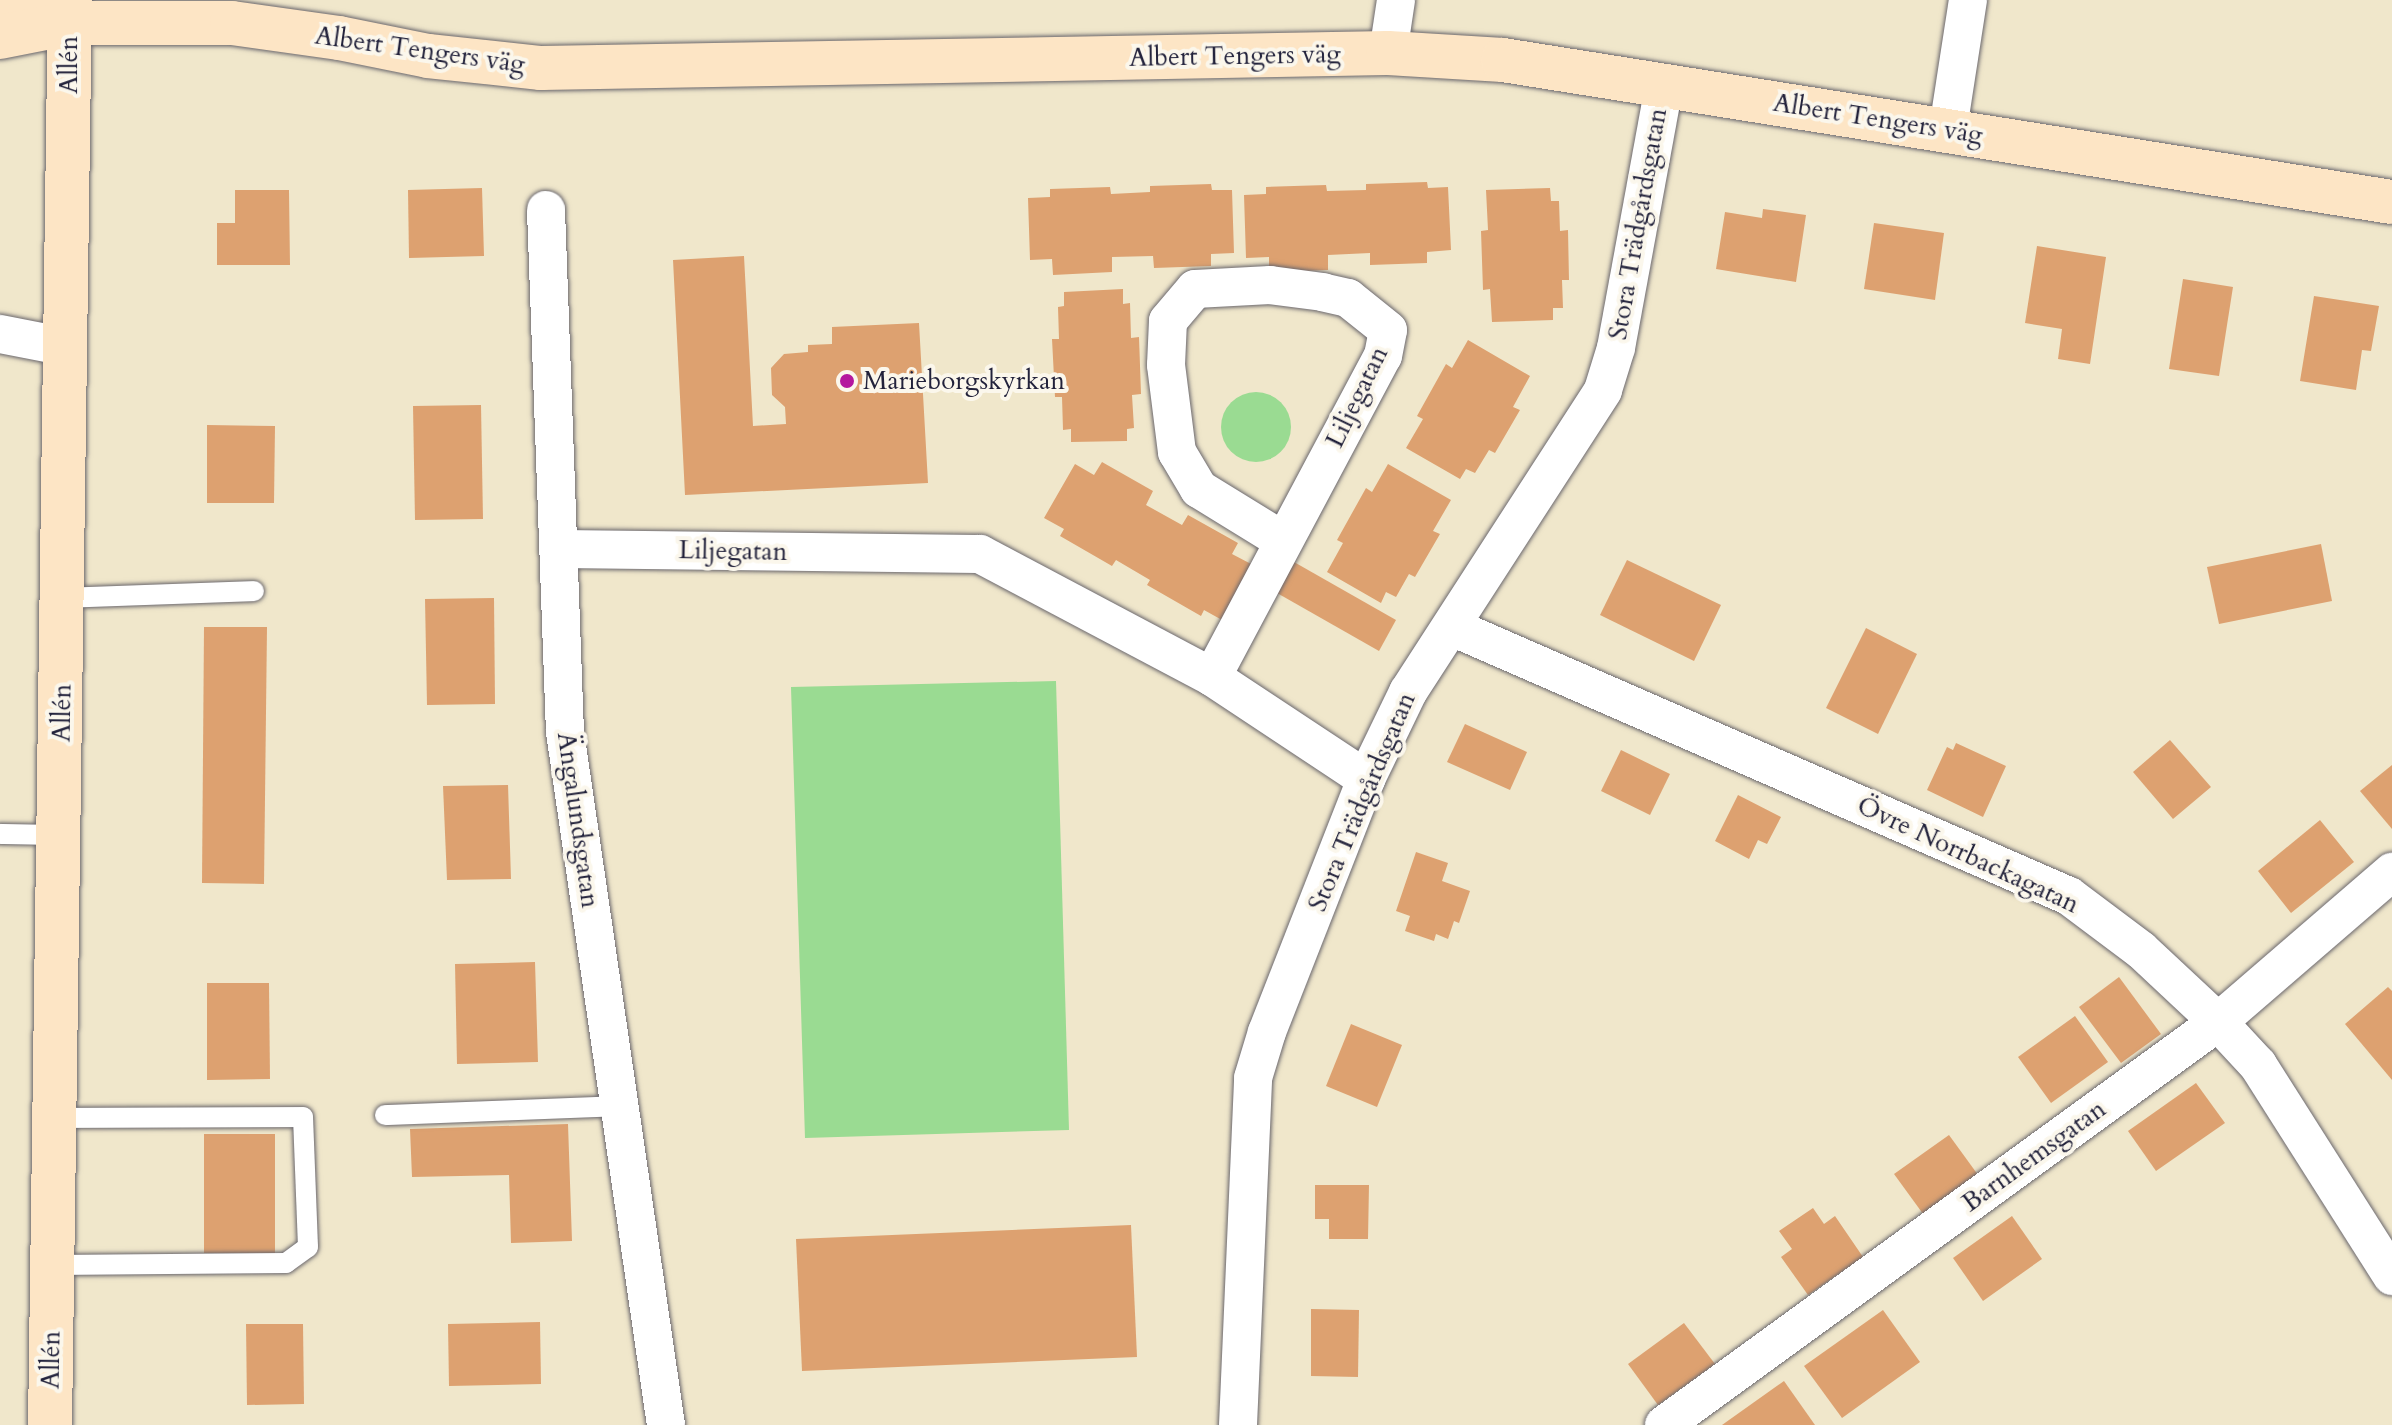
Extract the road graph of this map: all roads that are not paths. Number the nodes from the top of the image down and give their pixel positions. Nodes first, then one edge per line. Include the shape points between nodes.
1 (12, 0) edge
2 (1396, 0) edge
3 (1968, 0) edge
4 (70, 12) edge
5 (0, 37) edge
6 (1388, 53) junction
7 (1664, 86) junction
8 (1948, 129) junction
9 (2392, 202) edge
10 (546, 210) dead end
11 (0, 334) edge
12 (67, 347) junction
13 (1282, 540) junction
14 (560, 549) junction
15 (254, 591) dead end
16 (64, 598) junction
17 (1452, 627) junction
18 (1212, 677) junction
19 (1366, 779) junction
20 (0, 834) edge
21 (60, 835) junction
22 (2392, 872) edge
23 (2218, 1022) junction
24 (619, 1106) junction
25 (385, 1115) dead end
26 (55, 1118) junction
27 (53, 1265) junction
28 (2392, 1276) edge
29 (50, 1425) edge
30 (666, 1425) edge
31 (1238, 1425) edge
32 (1664, 1425) edge

1 - 4 street, Albert Tengers väg
2 - 6 street
3 - 8 street
4 - 5 street, Albert Tengers väg
4 - 6 street, Albert Tengers väg via 232,23 428,56 541,68
4 - 12 street, Allén
6 - 7 street, Albert Tengers väg via 1503,60
7 - 8 street, Albert Tengers väg
7 - 17 street, Stora Trädgårdsgatan via 1616,348 1603,390
8 - 9 street, Albert Tengers väg
10 - 14 street, Ängalundsgatan
11 - 12 street
12 - 16 street, Allén
13 - 13 street, Liljegatan via 1383,356 1388,330 1348,298 1323,292 1270,285 1195,289 1168,321 1166,365 1177,452 1199,489
13 - 18 street, Liljegatan
14 - 18 street, Liljegatan via 980,554
14 - 24 street, Ängalundsgatan via 565,732
15 - 16 lane
16 - 21 street, Allén
17 - 19 street, Stora Trädgårdsgatan via 1408,692
17 - 23 street, Övre Norrbackagatan via 2069,896 2141,950
18 - 19 street, Liljegatan
19 - 31 street, Stora Trädgårdsgatan via 1253,1078
20 - 21 lane
21 - 26 street, Allén
22 - 23 street, Barnhemsgatan
23 - 28 street, Övre Norrbackagatan via 2258,1065
23 - 32 street, Barnhemsgatan
24 - 25 lane
24 - 30 street, Ängalundsgatan
26 - 27 street, Allén
26 - 27 lane via 303,1117 308,1247 286,1263
27 - 29 street, Allén

